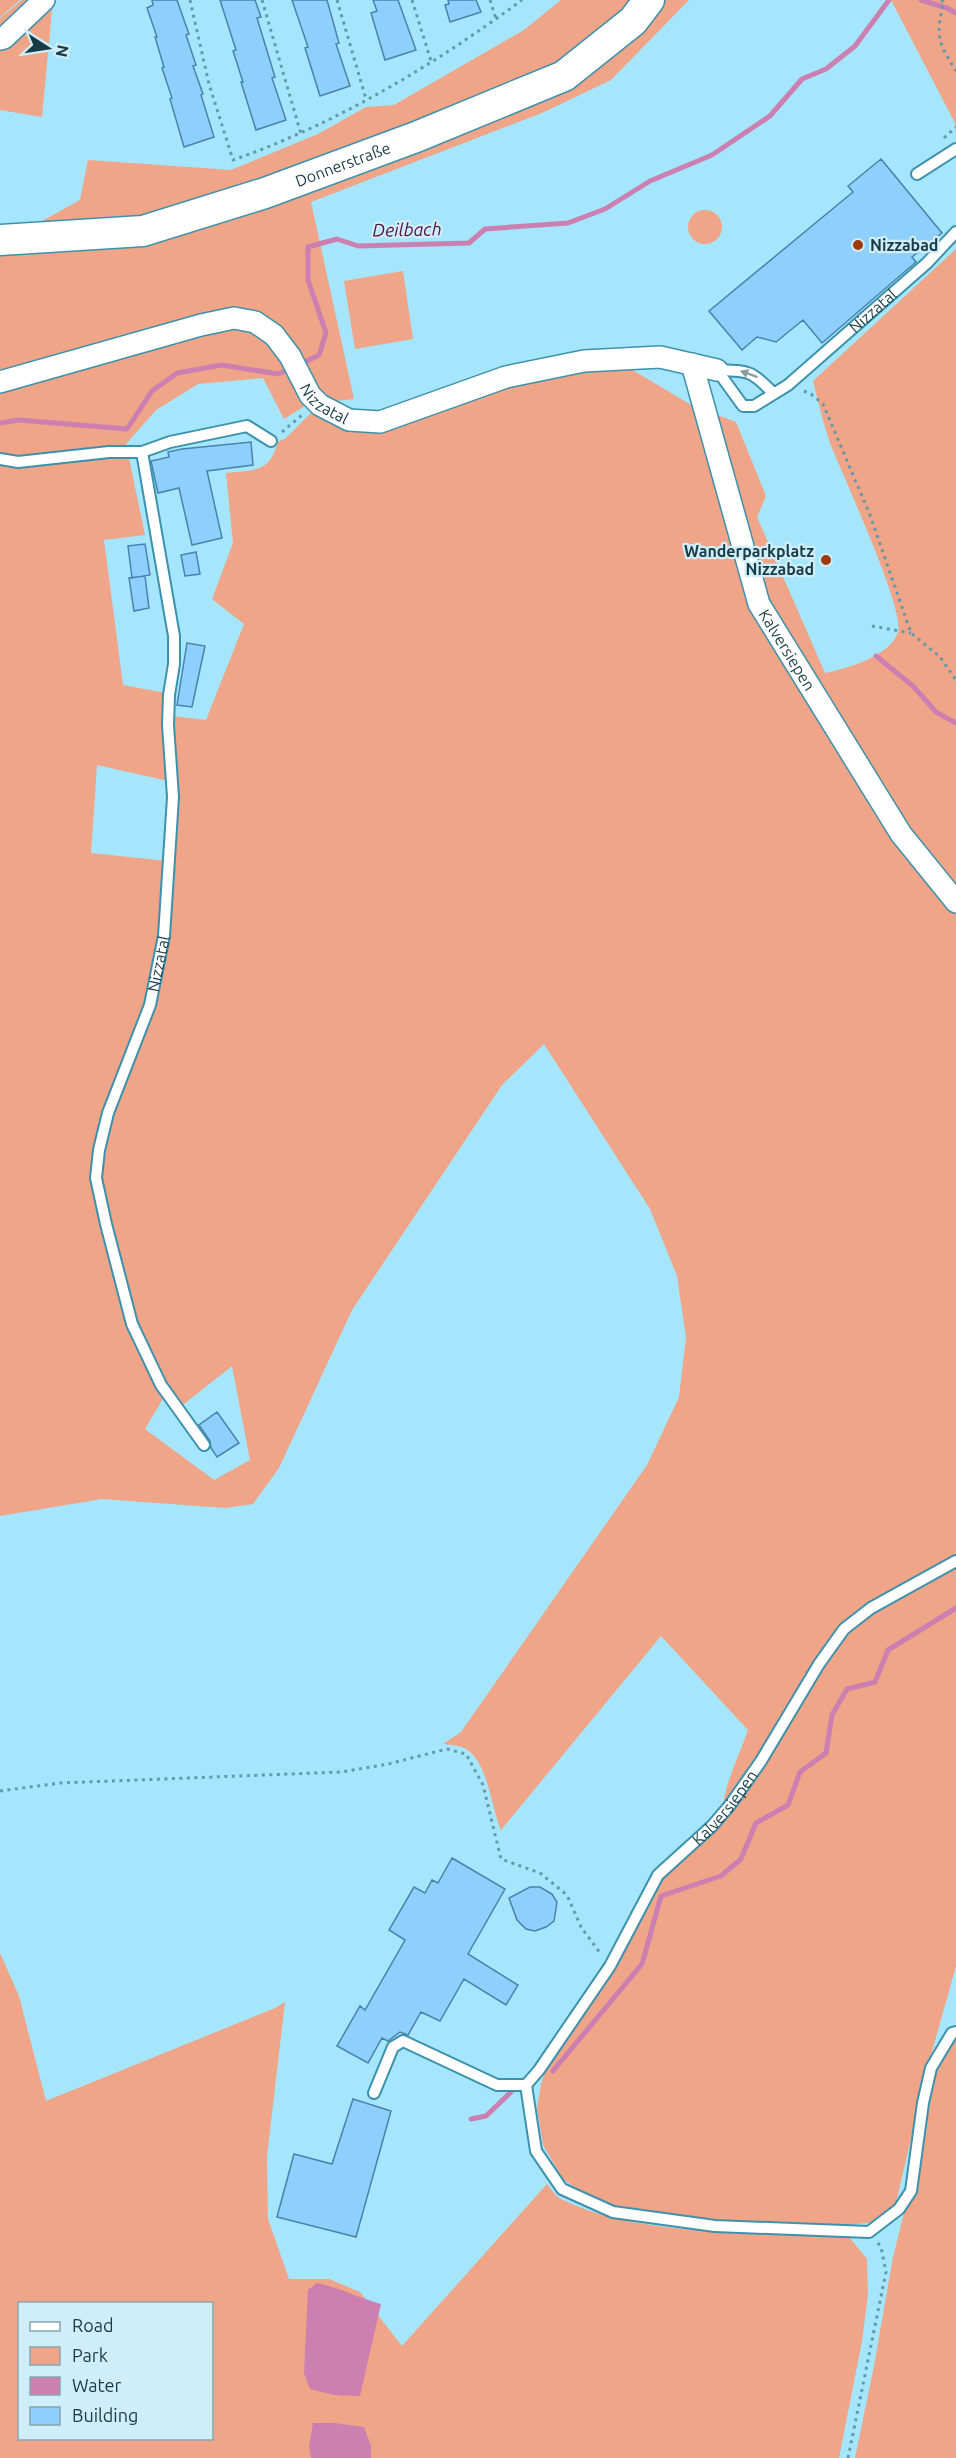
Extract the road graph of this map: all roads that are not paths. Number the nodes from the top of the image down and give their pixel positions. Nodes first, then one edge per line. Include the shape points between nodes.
1 (44, 0) edge
2 (650, 0) edge
3 (0, 39) edge
4 (956, 149) edge
5 (917, 174) dead end
6 (956, 232) edge
7 (0, 240) edge
8 (692, 364) junction
9 (717, 370) junction
10 (0, 381) edge
11 (772, 393) junction
12 (271, 441) road end
13 (142, 452) junction
14 (0, 459) edge
15 (956, 902) edge
16 (204, 1445) dead end
17 (956, 1561) edge
18 (956, 2032) edge
19 (526, 2085) junction
20 (374, 2093) dead end

1 - 3 street
2 - 7 main road, Donnerstraße via 633,21 564,76 287,185 143,231
4 - 5 lane
6 - 11 lane, Nizzatal via 788,385
8 - 9 street, Nizzatal
8 - 10 street, Nizzatal via 660,357 584,361 506,377 380,422 349,420 310,395 274,334 255,322 234,318
8 - 15 street, Kalversiepen via 759,604 901,834
11 -> 9 lane via 756,375
9 - 11 lane, Nizzatal via 743,406 754,406
12 - 13 lane via 247,426
13 - 14 lane via 18,462
13 - 16 lane, Nizzatal via 174,636 168,725 173,797 164,936 150,1005 108,1113 96,1178 132,1324 161,1385
17 - 19 lane, Kalversiepen via 871,1608 844,1629 730,1806 657,1875 610,1966
18 - 19 lane via 931,2068 910,2191 899,2209 869,2232 715,2226 613,2212 562,2189 536,2151
19 - 20 lane via 496,2085 403,2041 393,2047

